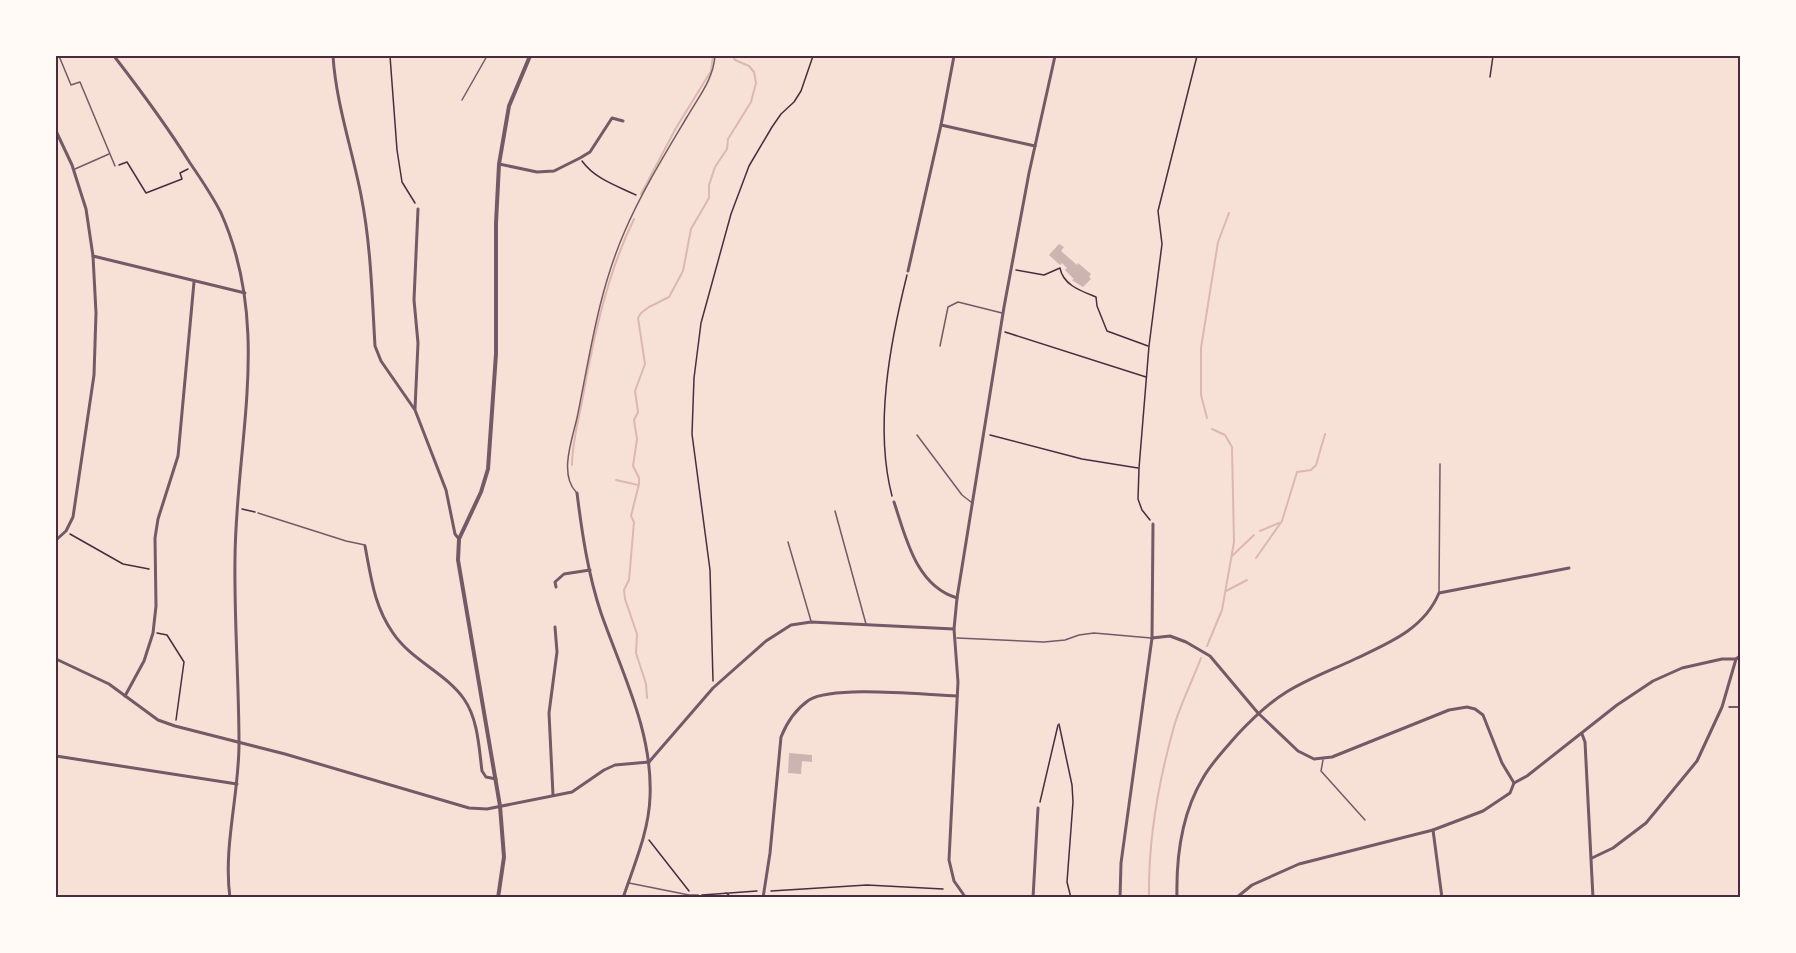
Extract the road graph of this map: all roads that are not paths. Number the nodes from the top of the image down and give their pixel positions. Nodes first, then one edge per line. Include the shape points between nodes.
1 (59, 56) edge
2 (114, 56) edge
3 (333, 56) edge
4 (488, 56) edge
5 (530, 56) edge
6 (715, 56) edge
7 (954, 56) edge
8 (1055, 56) edge
9 (462, 100) dead end
10 (623, 121) dead end
11 (941, 125) junction
12 (56, 131) edge
13 (1035, 146) junction
14 (110, 154) junction
15 (499, 164) junction
16 (115, 166) road end
17 (74, 170) junction
18 (418, 209) road end
19 (93, 256) junction
20 (908, 271) road end
21 (194, 282) junction
22 (244, 293) junction
23 (1003, 313) junction
24 (940, 346) dead end
25 (415, 410) junction
26 (917, 435) dead end
27 (1440, 464) dead end
28 (577, 493) joint
29 (894, 502) road end
30 (972, 503) junction
31 (835, 511) dead end
32 (258, 513) road end
33 (1152, 524) road end
34 (459, 539) junction
35 (56, 540) edge
36 (788, 542) dead end
37 (365, 546) joint
38 (1569, 568) dead end
39 (590, 570) junction
40 (556, 587) dead end
41 (1439, 593) junction
42 (957, 598) junction
43 (811, 622) junction
44 (867, 625) junction
45 (555, 627) dead end
46 (954, 629) junction
47 (956, 638) junction
48 (1152, 638) junction
49 (1740, 656) edge
50 (56, 659) edge
51 (1736, 659) junction
52 (126, 696) junction
53 (958, 696) junction
54 (1258, 713) junction
55 (1582, 734) junction
56 (239, 742) junction
57 (56, 756) edge
58 (1324, 759) junction
59 (649, 762) junction
60 (496, 779) junction
61 (1515, 783) junction
62 (237, 784) junction
63 (553, 795) junction
64 (500, 806) junction
65 (1038, 808) road end
66 (1365, 820) dead end
67 (1432, 830) junction
68 (1592, 858) junction
69 (628, 883) junction
70 (699, 896) edge
71 (230, 897) edge
72 (498, 897) edge
73 (623, 897) edge
74 (763, 897) edge
75 (966, 897) edge
76 (1033, 897) edge
77 (1120, 897) edge
78 (1177, 897) edge
79 (1236, 897) edge
80 (1442, 897) edge
81 (1593, 897) edge

1 - 14 lane via 71,85 80,81
2 - 22 street via 162,119 221,214
3 - 25 street via 336,89 367,226 375,346 381,362
4 - 9 lane
5 - 15 street via 509,106
6 - 28 lane via 710,80 624,231 615,256 591,339 572,439 569,485
7 - 11 street
8 - 13 street
10 - 15 street via 612,118 590,152 554,171 529,171
11 - 13 street
11 - 20 street
12 - 17 street
13 - 23 street
14 - 16 lane
14 - 17 lane
15 - 34 street via 496,354 489,460 481,492
17 - 19 street via 86,209
18 - 25 street
19 - 21 street
19 - 35 street via 94,375 73,518
21 - 22 street
21 - 52 street via 178,456 155,538 153,633
22 - 56 street via 250,348 235,559
23 - 24 lane via 958,302 948,307
23 - 30 street
25 - 34 street via 442,479
26 - 30 lane
27 - 41 lane
28 - 39 street
29 - 42 street via 923,576 946,595
30 - 42 street
31 - 44 lane
32 - 37 lane
33 - 48 street
34 - 60 street via 458,560
36 - 43 lane
37 - 60 street via 373,592 385,621 401,645 464,699 473,720 482,771 486,777
38 - 41 street
39 - 40 street via 564,574 555,582
39 - 59 street via 600,611 640,717
41 - 54 street via 1423,619 1405,633 1286,693
42 - 46 street
43 - 44 street
43 - 59 street via 791,625 766,641 714,688
44 - 46 street
45 - 63 street via 557,652 549,713
46 - 47 street
47 - 48 lane via 1044,642 1094,633
47 - 53 street
48 - 54 street via 1170,636 1210,656
48 - 77 street via 1121,862
49 - 51 street
50 - 52 street via 110,684
51 - 55 street via 1682,668 1653,681
51 - 68 street via 1722,706 1698,761 1646,823 1613,848
52 - 56 street via 158,720
53 - 74 street via 839,692 810,700 799,708 781,737
53 - 75 street via 949,860 954,881
54 - 58 street via 1298,751
54 - 78 street via 1202,779 1178,855
55 - 61 street
55 - 68 street
56 - 62 street
56 - 64 street via 469,808
57 - 62 street
58 - 61 street via 1449,710 1467,707 1483,715 1502,763
58 - 66 lane via 1321,771
59 - 63 street via 615,765 572,792
59 - 69 street via 650,795 643,838
60 - 64 street
61 - 67 street via 1510,793 1483,811
62 - 71 street via 228,863
63 - 64 street
64 - 72 street via 504,857
65 - 76 street
67 - 79 street via 1299,864 1252,885
67 - 80 street
68 - 81 street
69 - 70 lane
69 - 73 street

